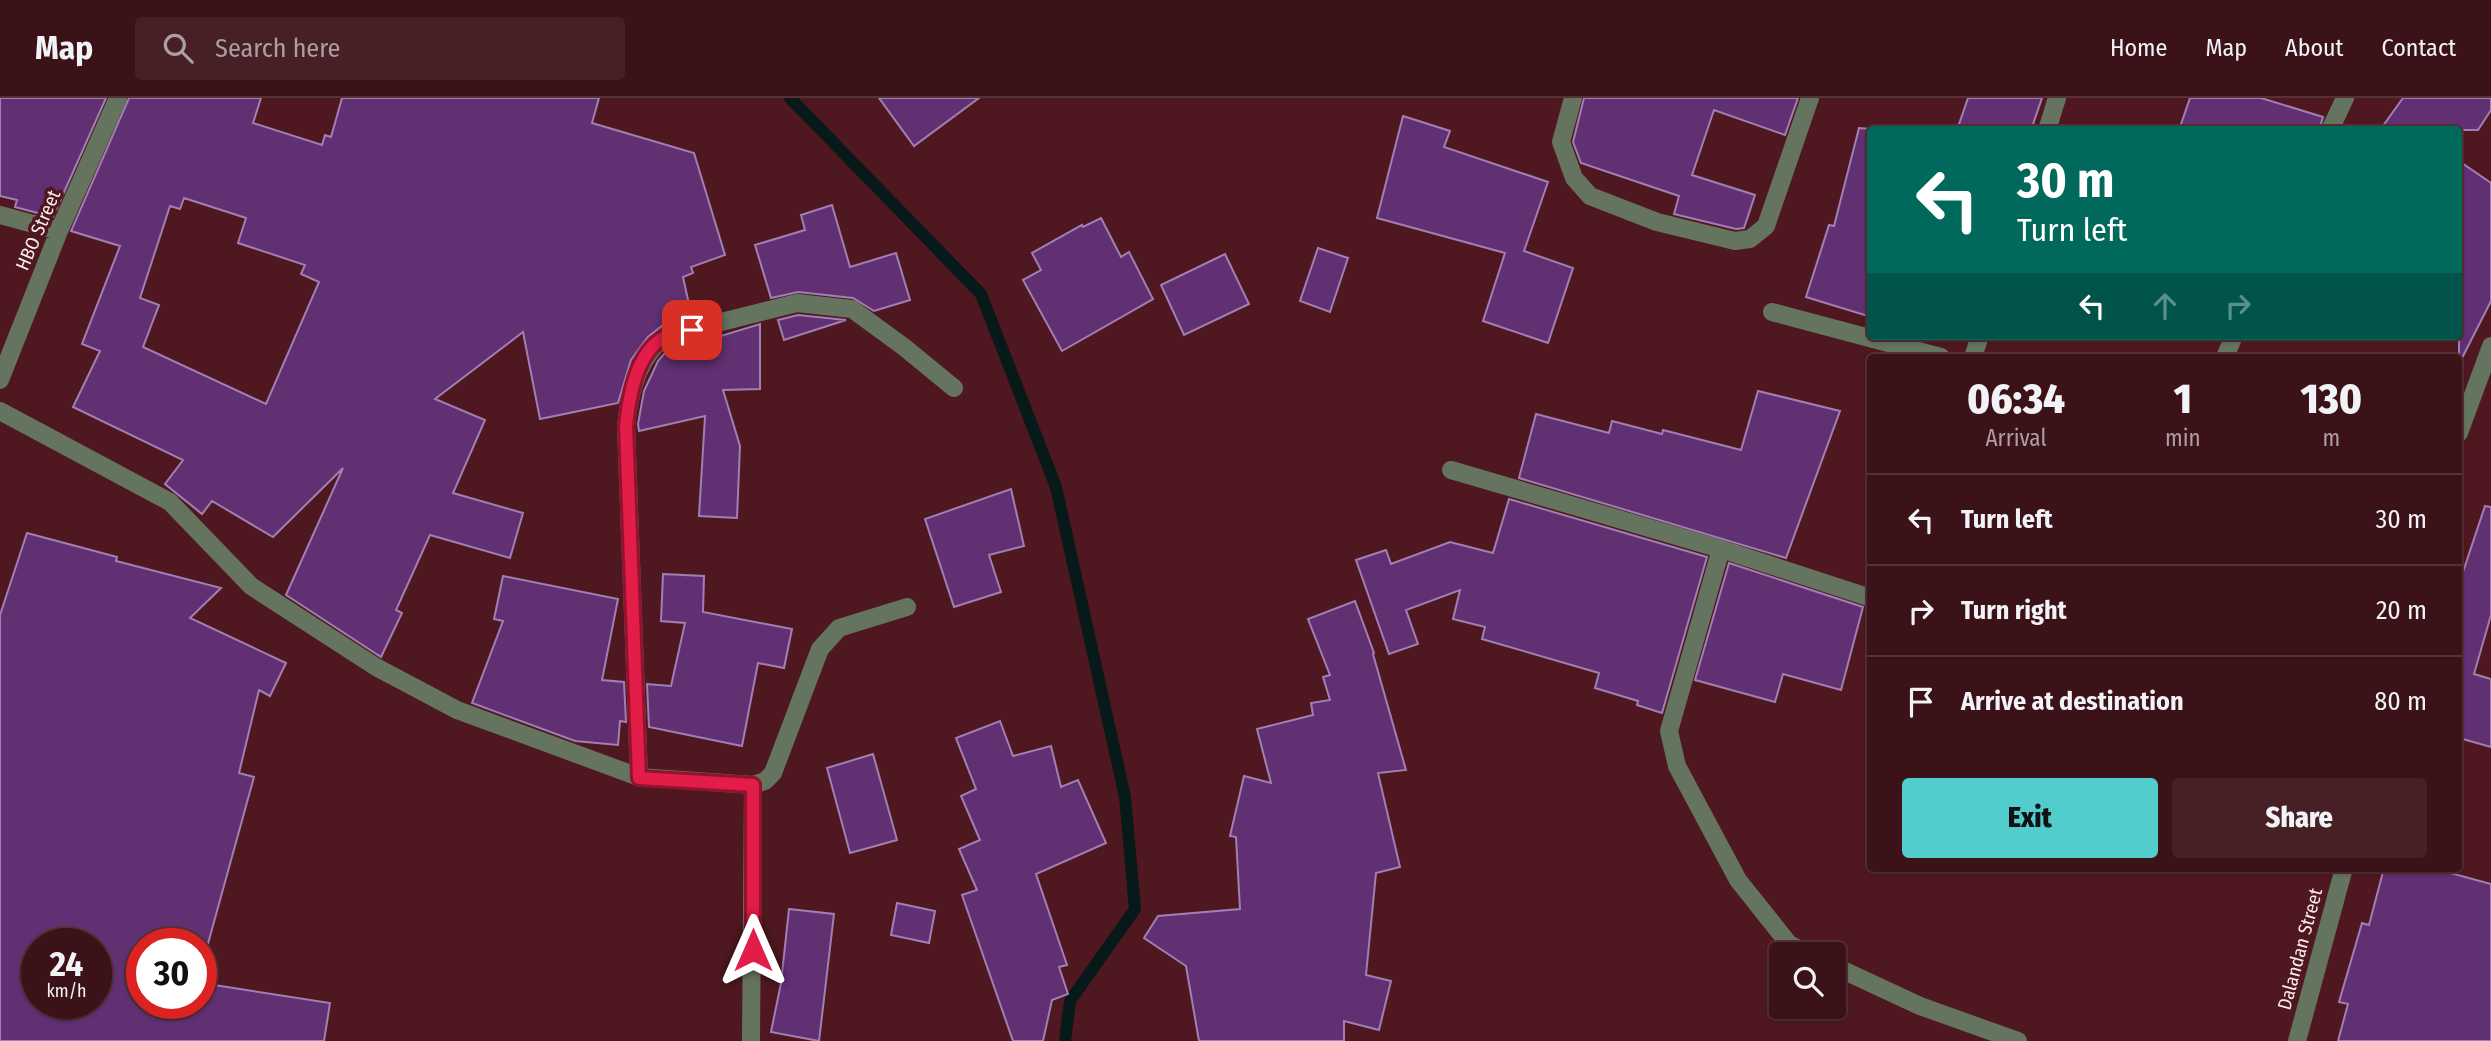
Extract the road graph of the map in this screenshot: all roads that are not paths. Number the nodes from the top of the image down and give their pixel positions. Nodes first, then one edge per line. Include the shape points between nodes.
1 (118, 98) edge
2 (1573, 98) edge
3 (1810, 98) edge
4 (2057, 98) edge
5 (2343, 98) edge
6 (2048, 126) edge
7 (2332, 126) edge
8 (0, 215) edge
9 (59, 231) junction
10 (1772, 312) dead end
11 (1867, 337) edge
12 (1877, 340) edge
13 (2491, 346) edge
14 (1930, 354) edge
15 (0, 380) edge
16 (954, 388) dead end
17 (0, 411) edge
18 (2462, 425) edge
19 (1451, 470) dead end
20 (1721, 550) junction
21 (1867, 597) edge
22 (907, 607) dead end
23 (639, 778) junction
24 (753, 785) junction
25 (2343, 872) edge
26 (1787, 942) edge
27 (1846, 971) edge
28 (751, 1041) edge
29 (2018, 1041) edge
30 (2297, 1041) edge

1 - 9 street, HBO Street
2 - 3 street via 1561,142 1574,178 1590,196 1657,222 1735,241 1750,239 1766,226
4 - 6 street
5 - 7 street
8 - 9 street
9 - 15 street, HBO Street
10 - 11 street
12 - 14 street
13 - 18 street
16 - 23 street via 852,309 797,303 666,337 653,346 641,363 626,426
17 - 23 street via 170,502 251,586 376,667 457,710
19 - 20 street
20 - 21 street
20 - 26 street via 1669,731 1677,766 1738,880
22 - 24 street via 839,628 820,649 773,773
23 - 24 street
24 - 28 street
25 - 30 street, Dalandan Street
27 - 29 street via 1920,1006

